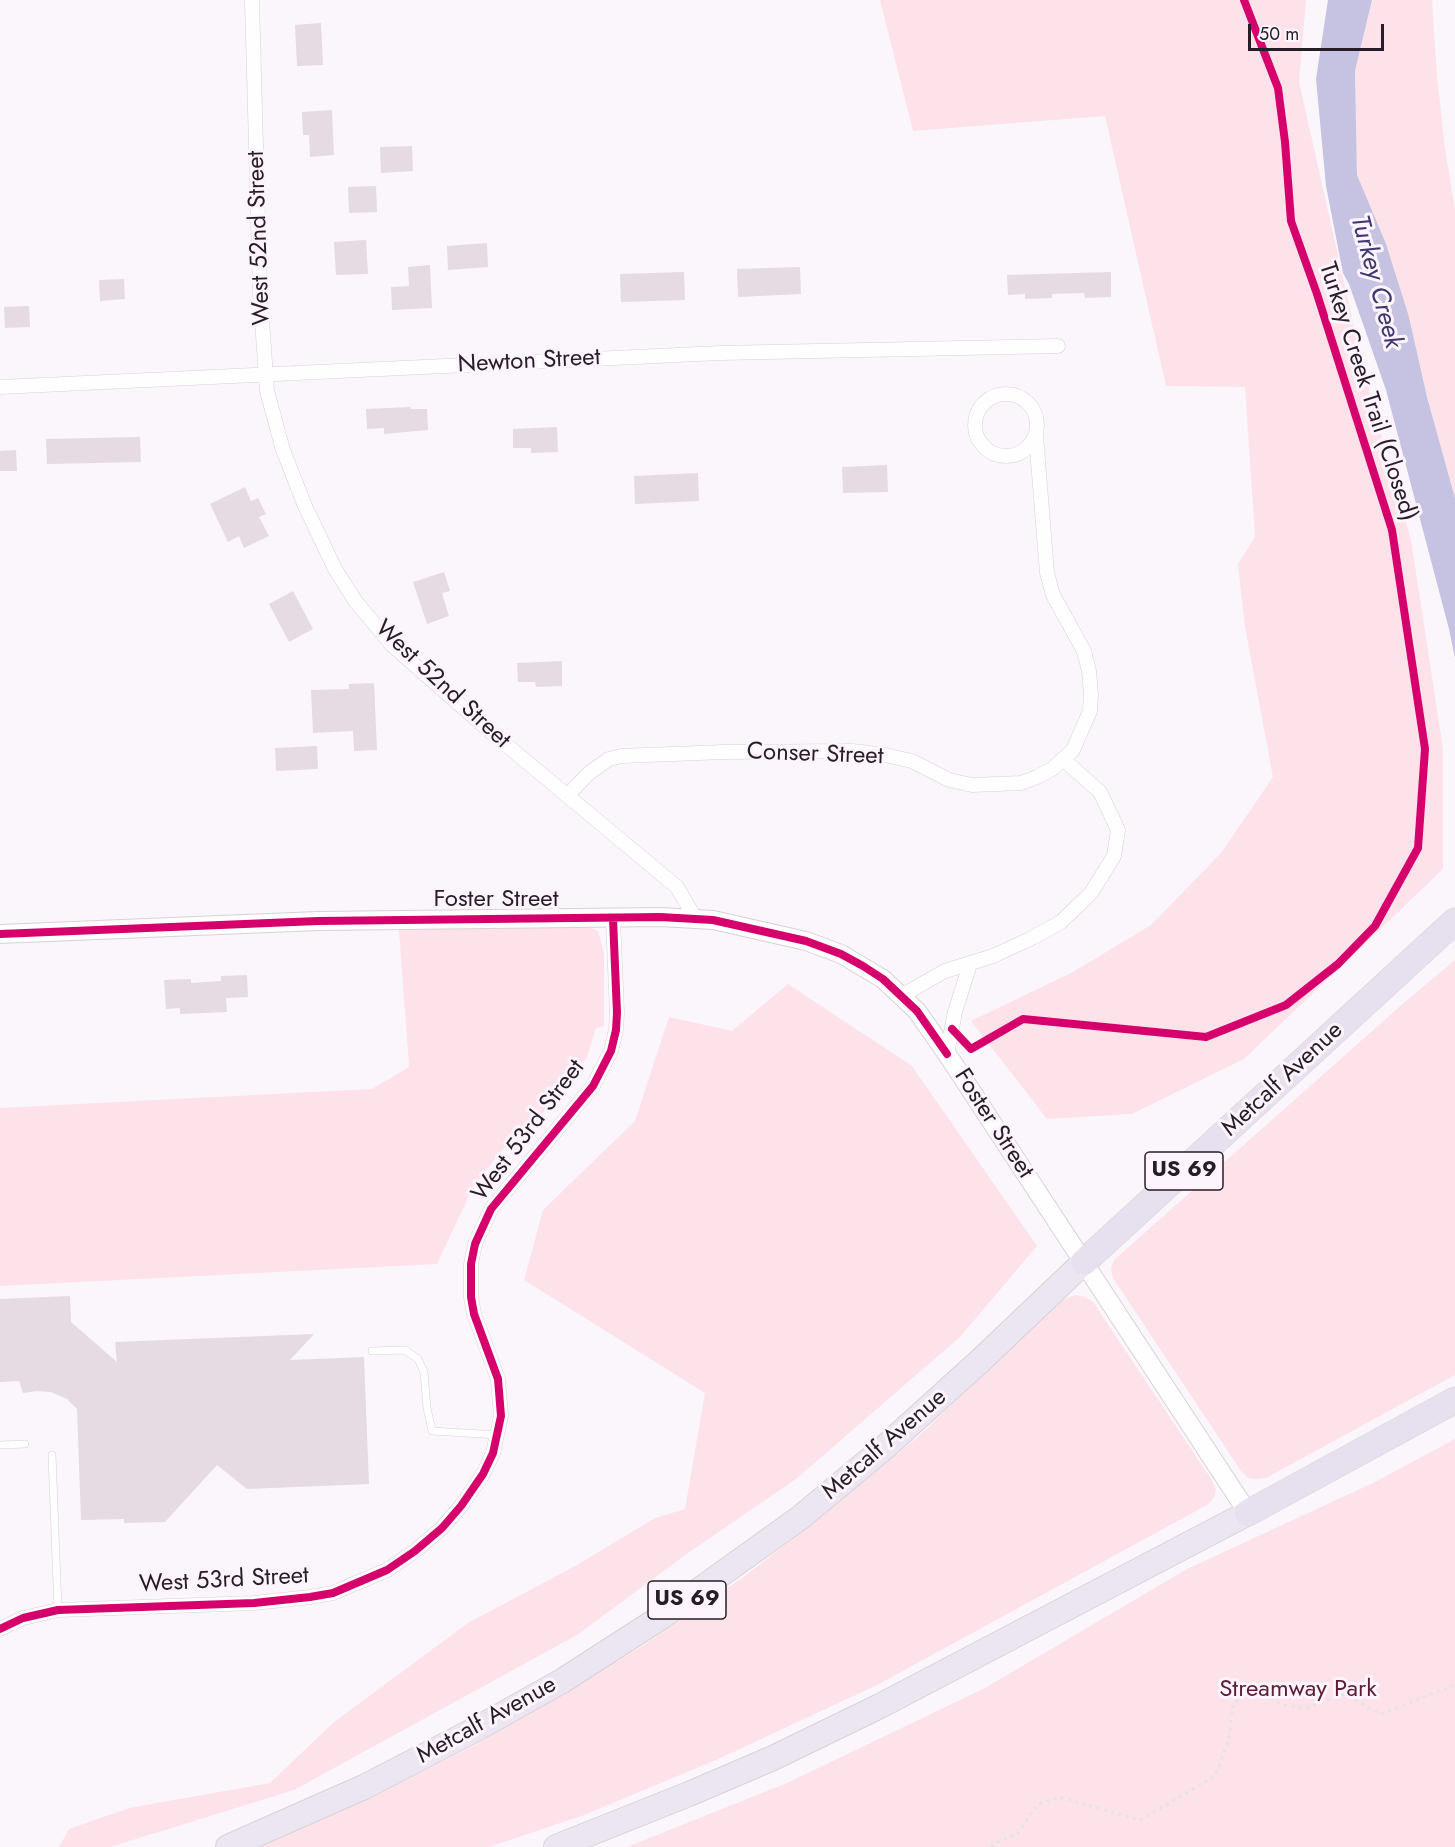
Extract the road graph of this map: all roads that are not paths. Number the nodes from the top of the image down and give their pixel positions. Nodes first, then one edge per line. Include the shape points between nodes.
1 (252, 0) edge
2 (1058, 346) dead end
3 (265, 374) junction
4 (0, 387) edge
5 (1036, 436) junction
6 (1064, 760) junction
7 (568, 795) junction
8 (694, 918) junction
9 (613, 919) junction
10 (1455, 921) edge
11 (0, 934) edge
12 (970, 964) junction
13 (901, 996) junction
14 (947, 1054) junction
15 (1084, 1262) junction
16 (372, 1351) dead end
17 (1455, 1400) edge
18 (498, 1435) junction
19 (25, 1444) dead end
20 (0, 1445) edge
21 (52, 1455) dead end
22 (1248, 1513) junction
23 (58, 1610) junction
24 (0, 1629) edge
25 (228, 1847) edge
26 (556, 1847) edge

1 - 3 street, West 52nd Street
2 - 3 street, Newton Street via 720,353
3 - 4 street, Newton Street
3 - 7 street, West 52nd Street via 283,450 305,506 335,569 356,602 392,645 426,676
5 - 5 street via 1036,415 1024,399 1015,395 995,396 980,408 976,417 977,437 983,447 1002,457 1023,453
5 - 6 street, Conser Street via 1047,573 1053,595 1084,651 1089,670 1090,711 1073,750
6 - 7 street, Conser Street via 1021,783 972,785 949,780 912,761 852,751 621,756 589,773
6 - 12 street via 1100,792 1118,830 1114,856 1091,892 1061,922
7 - 8 street, West 52nd Street via 677,887
8 - 9 street, Foster Street
8 - 13 street, Foster Street via 806,941 842,954 883,979
9 - 11 street, Foster Street via 318,921
9 - 18 street, West 53rd Street via 617,1013 611,1051 593,1086 491,1209 475,1244 471,1298 498,1379
10 - 15 highway, Metcalf Avenue / US 69
12 - 13 street via 945,971
12 - 14 street
13 - 14 street, Foster Street via 917,1011
14 - 15 street, Foster Street
15 - 22 street, Foster Street
15 - 25 highway, Metcalf Avenue / US 69 via 860,1468 801,1517 663,1616 562,1681 478,1728 364,1787
16 - 18 lane via 405,1350 418,1359 424,1372 432,1431
17 - 22 highway
18 - 23 street, West 53rd Street via 483,1474 442,1528 387,1570 333,1593 254,1603
19 - 20 lane
21 - 23 lane
22 - 26 highway via 794,1747
23 - 24 street, West 53rd Street via 23,1618

